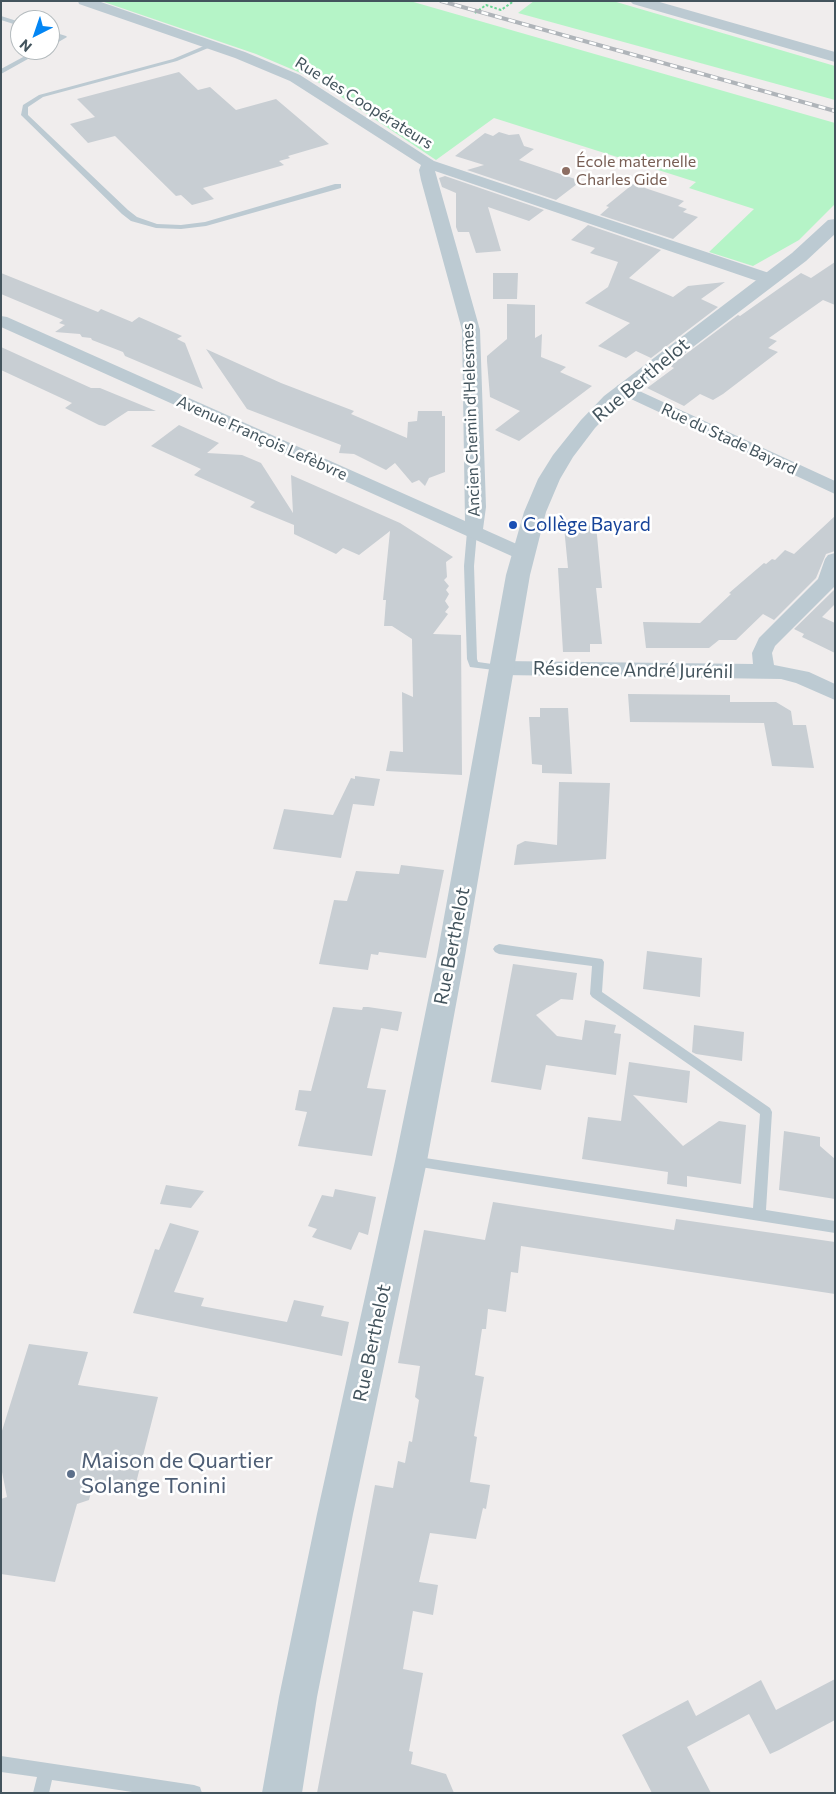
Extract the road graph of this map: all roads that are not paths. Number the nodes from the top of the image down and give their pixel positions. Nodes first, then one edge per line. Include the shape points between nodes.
1 (84, 1) edge
2 (638, 1) edge
3 (211, 45) junction
4 (835, 57) edge
5 (23, 60) edge
6 (1, 72) edge
7 (429, 164) junction
8 (338, 186) dead end
9 (835, 224) edge
10 (769, 279) junction
11 (1, 321) edge
12 (624, 389) junction
13 (835, 488) edge
14 (472, 532) junction
15 (523, 554) junction
16 (835, 559) edge
17 (502, 668) junction
18 (764, 672) junction
19 (835, 693) edge
20 (499, 949) dead end
21 (411, 1160) junction
22 (759, 1214) junction
23 (835, 1227) edge
24 (1, 1764) edge
25 (46, 1770) junction
26 (154, 1790) edge
27 (41, 1793) edge
28 (194, 1793) edge
29 (282, 1793) edge

1 - 3 street, Rue des Coopérateurs
2 - 4 street
3 - 7 street, Rue des Coopérateurs via 295,78
3 - 8 lane via 175,60 41,96 25,106 24,115 125,212 134,219 156,226 206,224
5 - 6 lane
7 - 10 street, Rue des Coopérateurs
7 - 14 street, Ancien Chemin d'Helesmes via 429,180 471,330 476,506 476,523
9 - 10 street, Rue Berthelot via 808,250
10 - 12 street, Rue Berthelot
11 - 14 street, Avenue François Lefèbvre
12 - 13 street, Rue du Stade Bayard
12 - 15 street, Rue Berthelot via 592,420 557,465 535,512
14 - 15 street, Avenue François Lefèbvre
14 - 17 lane via 469,566 472,659 474,665
15 - 17 street, Rue Berthelot
16 - 18 street via 827,582 766,643 762,654
17 - 18 street, Résidence André Jurénil
17 - 21 street, Rue Berthelot
18 - 19 street, Résidence André Jurénil via 802,677
20 - 22 lane via 598,962 596,994 766,1112
21 - 22 lane
21 - 29 street, Rue Berthelot via 331,1533
22 - 23 lane
24 - 25 lane
25 - 26 lane
25 - 27 lane
26 - 28 lane

